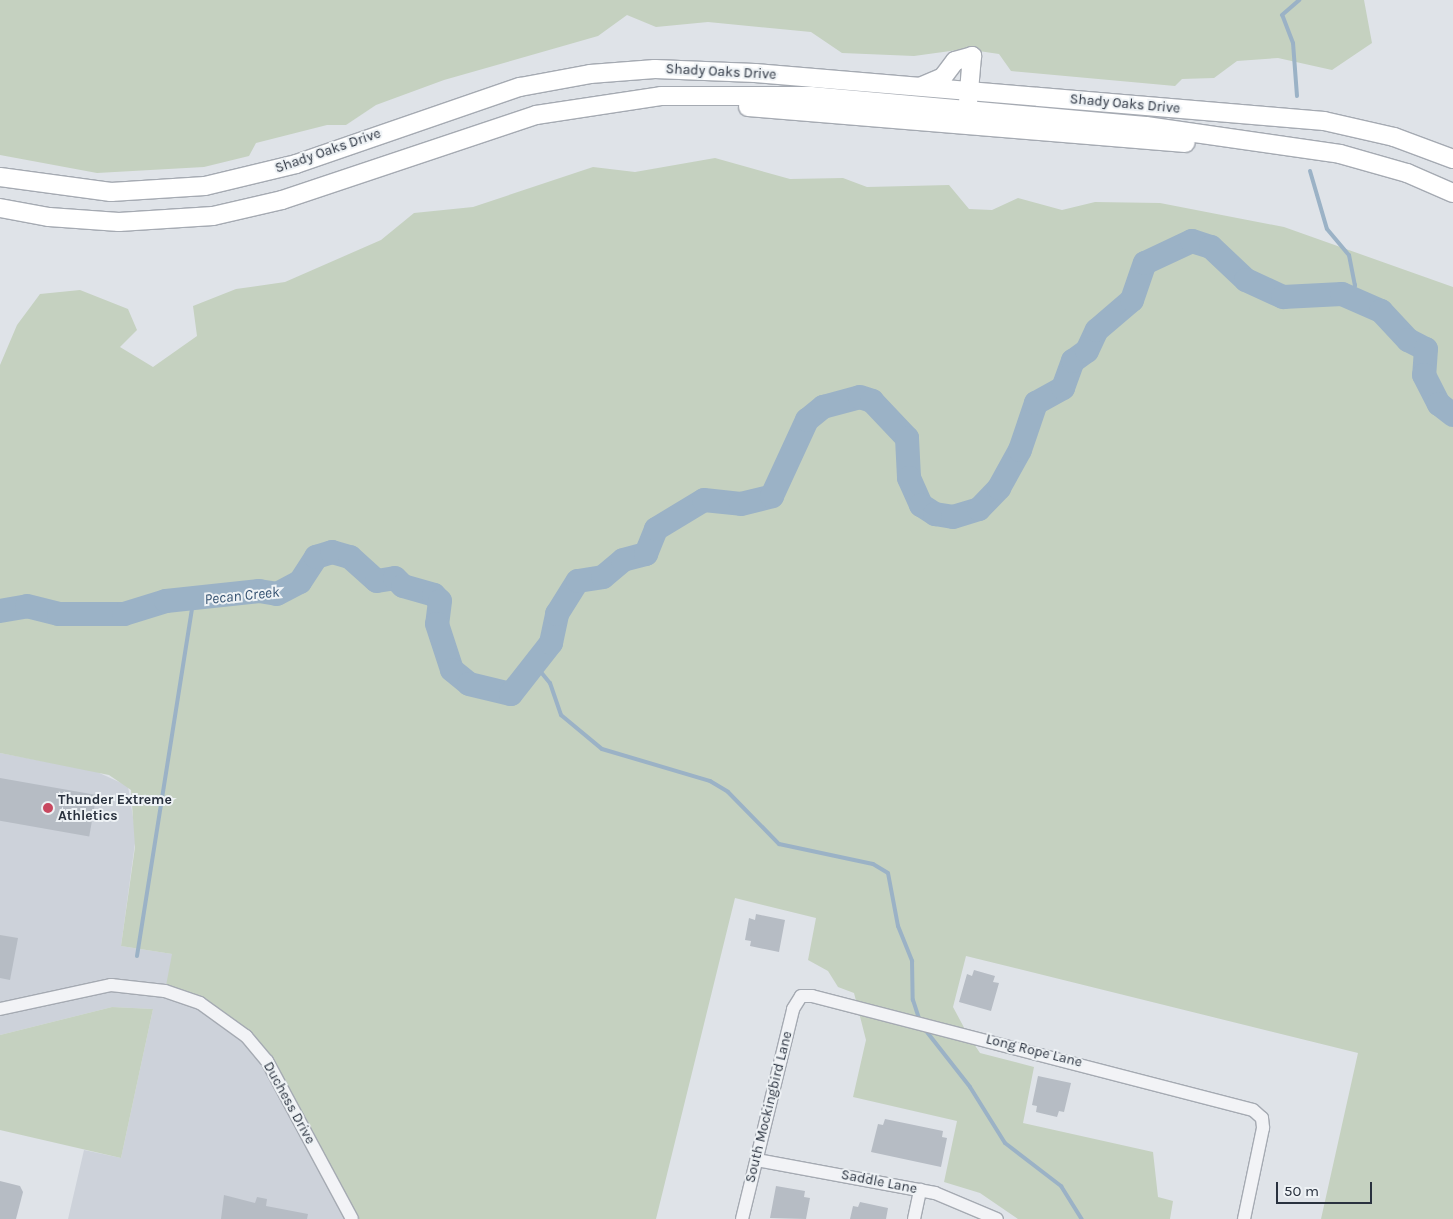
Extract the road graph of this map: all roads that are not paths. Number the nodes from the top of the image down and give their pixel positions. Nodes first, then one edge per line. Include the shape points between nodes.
1 (920, 87) junction
2 (968, 100) junction
3 (620, 102) junction
4 (1246, 144) junction
5 (1453, 160) edge
6 (0, 177) edge
7 (1453, 193) edge
8 (0, 208) edge
9 (801, 996) joint
10 (0, 1010) edge
11 (757, 1160) junction
12 (920, 1190) junction
13 (352, 1219) edge
14 (742, 1219) edge
15 (914, 1219) edge
16 (997, 1219) edge
17 (1244, 1219) edge

1 - 2 street, Shady Oaks Drive
1 - 2 street via 943,77 955,60 972,56
1 - 6 street, Shady Oaks Drive via 684,68 621,70 520,87 289,166 205,186 111,192
2 - 3 street, Shady Oaks Drive via 661,96
2 - 4 street, Shady Oaks Drive
2 - 5 street, Shady Oaks Drive via 1324,121 1394,137
3 - 4 street, Shady Oaks Drive via 728,105 1212,145
3 - 8 street, Shady Oaks Drive via 528,117 282,200 213,216 104,222
4 - 7 street, Shady Oaks Drive via 1340,154 1392,168
9 - 11 street, South Mockingbird Lane via 793,1009
9 - 17 street, Long Rope Lane via 856,1006 1201,1093 1253,1110 1262,1118
10 - 13 street, Duchess Drive via 111,985 166,991 200,1003 246,1036 267,1061
11 - 12 street, Saddle Lane
11 - 14 street, South Mockingbird Lane
12 - 15 street
12 - 16 street, Saddle Lane via 964,1202

